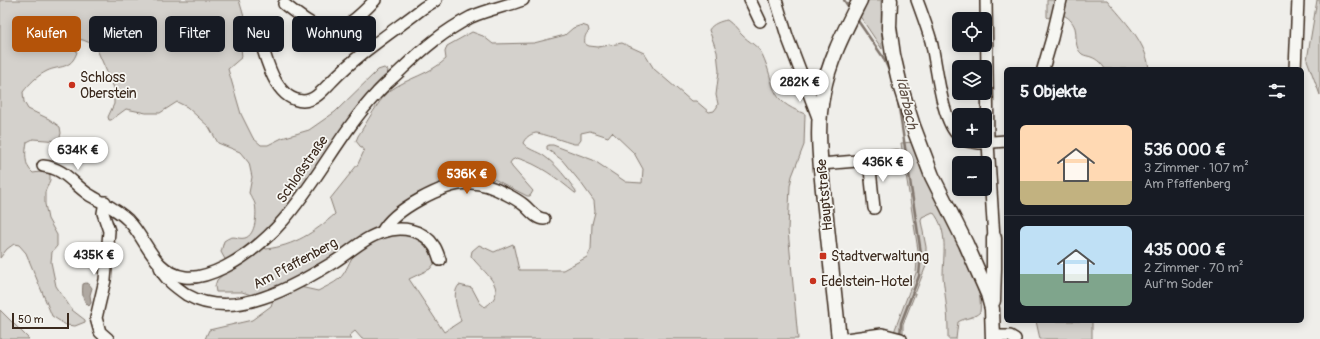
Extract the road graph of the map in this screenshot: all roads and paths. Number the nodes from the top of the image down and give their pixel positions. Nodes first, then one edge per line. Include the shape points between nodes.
1 (375, 0) edge
2 (436, 0) edge
3 (523, 0) edge
4 (750, 0) edge
5 (776, 0) edge
6 (860, 0) edge
7 (890, 0) edge
8 (917, 0) edge
9 (986, 0) edge
10 (1061, 0) edge
11 (1298, 0) edge
12 (284, 4) dead end
13 (760, 21) dead end
14 (264, 52) edge
15 (1044, 67) edge
16 (1295, 67) edge
17 (829, 69) junction
18 (802, 77) junction
19 (988, 108) edge
20 (819, 121) junction
21 (952, 127) edge
22 (1004, 141) edge
23 (992, 143) edge
24 (988, 148) edge
25 (897, 156) dead end
26 (869, 160) junction
27 (821, 164) junction
28 (43, 166) dead end
29 (105, 202) junction
30 (874, 208) dead end
31 (544, 219) dead end
32 (382, 232) junction
33 (994, 238) junction
34 (966, 244) junction
35 (440, 260) dead end
36 (160, 265) junction
37 (992, 309) junction
38 (993, 337) edge
39 (897, 338) edge
40 (108, 339) edge
41 (839, 339) edge
42 (846, 339) edge
43 (1015, 339) edge

1 - 12 street via 350,22 333,30 312,24
2 - 14 street via 345,68 318,95 305,101 291,97 280,87 270,70
3 - 36 street, Schloßstraße via 473,17 449,29 377,92 291,211 256,248 221,268 195,277 175,274
4 - 13 street
5 - 18 street, Hauptstraße
6 - 17 main road via 840,39
7 - 34 main road via 893,56 900,85 932,176
8 - 21 street via 931,42 947,116
9 - 19 street
10 - 15 street
11 - 16 street
17 - 18 street via 817,80 810,81
17 - 20 main road
18 - 20 street, Hauptstraße
20 - 27 main road, Hauptstraße
22 - 23 street
24 - 33 street
25 - 26 street
26 - 27 street
26 - 30 street
27 - 41 main road, Hauptstraße
28 - 29 street, Schloßstraße via 52,167 66,174 89,194
29 - 36 street, Schloßstraße via 129,221
29 - 40 street via 103,213 109,231 105,280 96,318 100,332
31 - 32 street, Am Pfaffenberg via 536,217 524,205 506,194 483,185 468,183 422,198 399,213
32 - 35 street, Am Pfaffenberg via 396,229 419,232 431,241
32 - 36 street, Am Pfaffenberg via 284,288 260,300 249,302 224,304 193,298 164,276
33 - 34 main road via 990,250 984,253
33 - 37 main road
34 - 37 main road
37 - 38 main road
38 - 43 street via 1010,336
39 - 42 street via 882,334

